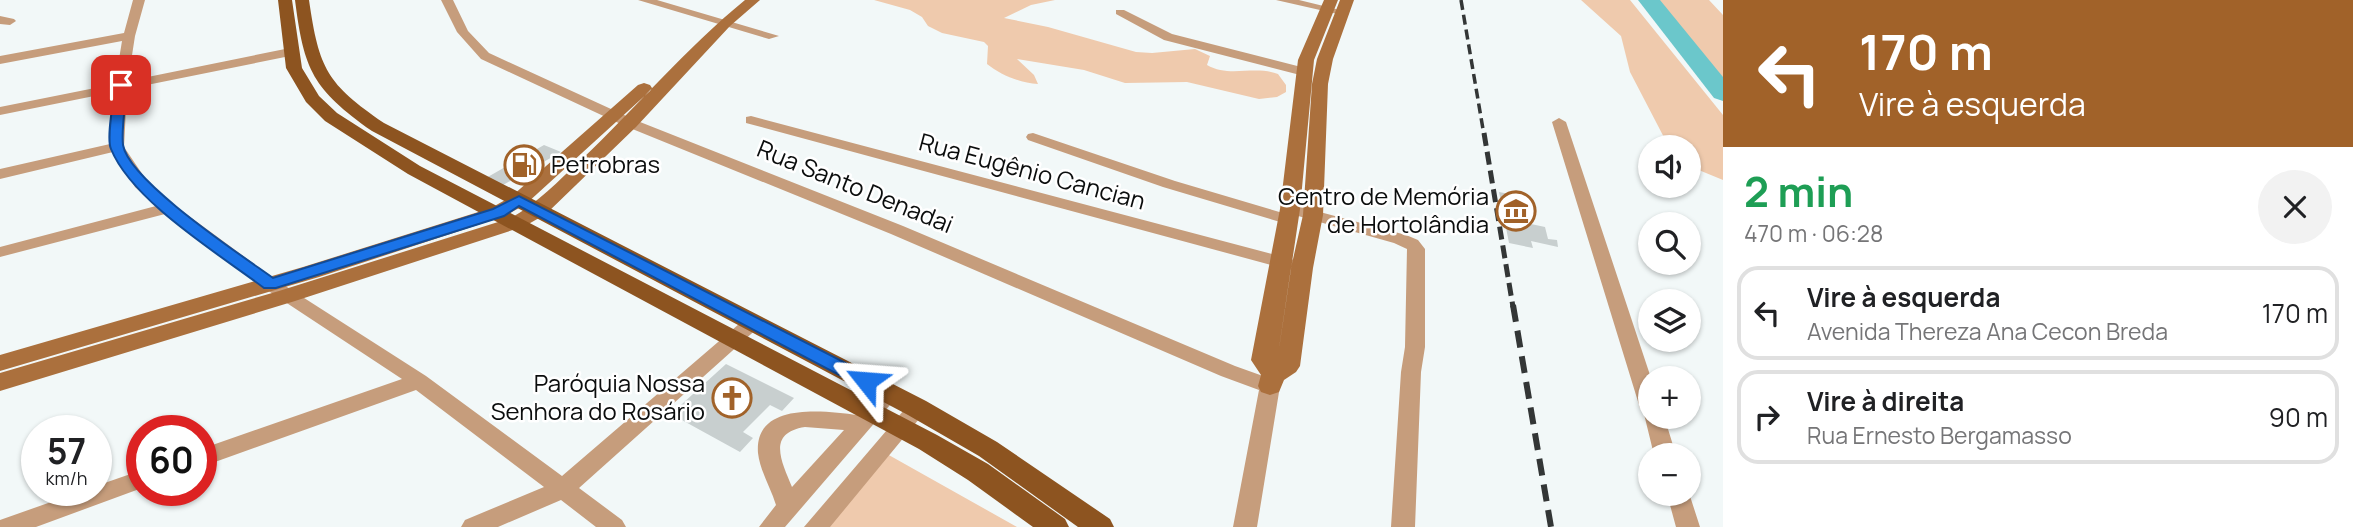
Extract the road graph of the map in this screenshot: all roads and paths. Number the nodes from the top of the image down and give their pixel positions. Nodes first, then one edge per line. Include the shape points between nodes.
1 (139, 0) edge
2 (285, 0) edge
3 (302, 0) edge
4 (447, 0) edge
5 (644, 0) edge
6 (737, 0) edge
7 (753, 0) edge
8 (1282, 0) edge
9 (1337, 5) edge
10 (1120, 12) dead end
11 (720, 21) junction
12 (129, 36) junction
13 (773, 36) dead end
14 (289, 52) junction
15 (0, 60) edge
16 (1304, 72) junction
17 (121, 85) junction
18 (0, 111) edge
19 (623, 120) junction
20 (751, 120) dead end
21 (1559, 122) dead end
22 (1033, 137) dead end
23 (117, 147) junction
24 (0, 174) edge
25 (168, 208) junction
26 (518, 211) junction
27 (1289, 214) junction
28 (1313, 215) junction
29 (0, 252) edge
30 (1278, 262) junction
31 (1302, 268) junction
32 (279, 290) junction
33 (753, 322) junction
34 (734, 341) junction
35 (0, 363) edge
36 (1638, 370) edge
37 (419, 381) junction
38 (1272, 381) junction
39 (0, 382) edge
40 (889, 393) junction
41 (917, 408) junction
42 (867, 418) junction
43 (900, 428) junction
44 (217, 452) edge
45 (126, 486) edge
46 (562, 489) junction
47 (1682, 506) edge
48 (788, 508) junction
49 (8, 527) edge
50 (473, 527) edge
51 (614, 527) edge
52 (771, 527) edge
53 (816, 527) edge
54 (1055, 527) edge
55 (1100, 527) edge
56 (1245, 527) edge
57 (1402, 527) edge
58 (1688, 527) edge

1 - 12 street
2 - 14 main road
3 - 26 main road via 308,49 328,88 346,105
4 - 19 street, Rua Santo Denadai via 463,32 485,56
5 - 11 street
6 - 11 street
7 - 11 street
8 - 9 street
9 - 16 street via 1310,47
9 - 28 street via 1320,84
10 - 16 street via 1168,37
11 - 13 street
11 - 19 street
12 - 15 street
12 - 17 street
14 - 17 street
14 - 26 main road via 312,99 331,117 414,170
16 - 27 street
17 - 18 street
17 - 23 street
19 - 26 street
19 - 38 street, Rua Santo Denadai via 897,230 1228,372
20 - 30 street, Rua Eugênio Cancian
21 - 36 street
22 - 27 street via 1169,184
23 - 24 street
23 - 25 street via 141,184
25 - 29 street
25 - 32 street
26 - 32 street
26 - 33 main road
26 - 34 main road
27 - 28 street
27 - 30 street
28 - 31 street
28 - 57 street via 1400,239 1412,244 1418,255
30 - 31 street, Rua Eugênio Cancian
30 - 38 street via 1263,360
31 - 38 street via 1288,366
32 - 35 street
32 - 37 street
32 - 39 street
33 - 34 street
33 - 40 main road
34 - 42 main road
34 - 46 street
37 - 44 street
37 - 46 street
38 - 56 street
40 - 41 main road
40 - 42 street
41 - 43 street
41 - 55 main road via 988,449
42 - 43 main road
42 - 48 street
42 - 48 street via 808,418 793,420 777,430 769,450
43 - 53 street
43 - 54 main road via 978,472
45 - 49 street
46 - 50 street
46 - 51 street
47 - 58 street
48 - 52 street

